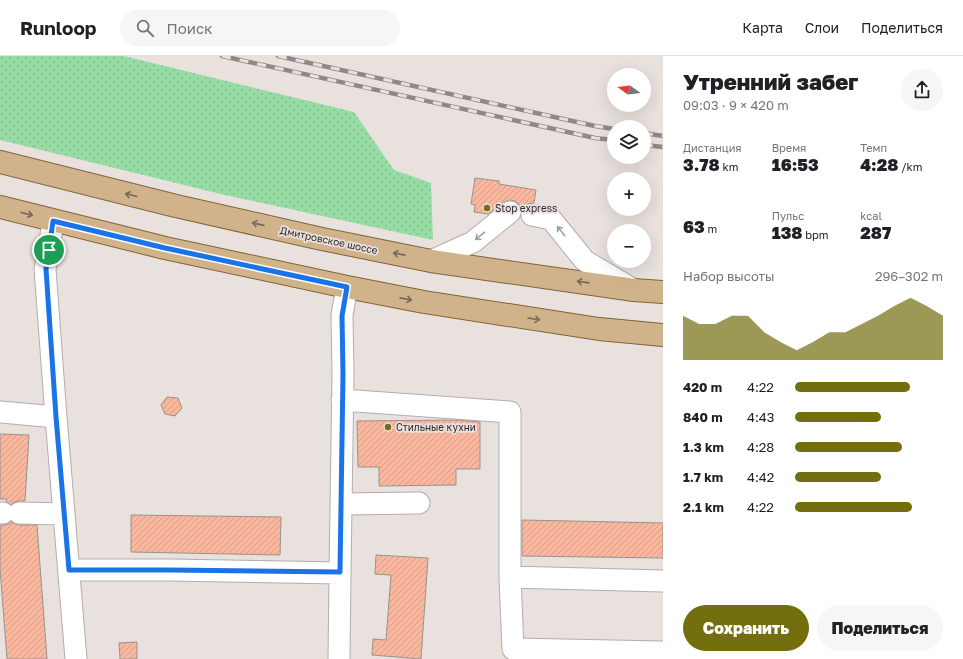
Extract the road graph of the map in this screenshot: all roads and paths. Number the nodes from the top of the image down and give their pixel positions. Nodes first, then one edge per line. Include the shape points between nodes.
1 (0, 162) edge
2 (0, 207) edge
3 (510, 212) dead end
4 (532, 215) dead end
5 (53, 221) junction
6 (431, 261) junction
7 (347, 287) junction
8 (634, 290) junction
9 (663, 292) edge
10 (663, 335) edge
11 (342, 400) junction
12 (0, 412) edge
13 (56, 417) junction
14 (419, 503) dead end
15 (341, 504) junction
16 (7, 513) edge
17 (64, 514) junction
18 (69, 570) junction
19 (340, 572) junction
20 (510, 577) junction
21 (663, 581) edge
22 (663, 652) edge
23 (76, 659) edge
24 (339, 659) edge

6 -> 1 main road, Дмитровское шоссе via 176,206
2 -> 5 main road
3 -> 6 street via 473,242
8 -> 4 street via 585,261 551,219
5 - 7 main road
5 - 13 street via 46,269
8 -> 6 main road, Дмитровское шоссе
7 -> 10 main road via 424,302 599,329
7 - 11 street via 342,316
8 - 9 main road, Дмитровское шоссе
11 - 15 street
11 - 20 street via 510,412
12 - 13 street
13 - 17 street
14 - 15 street
15 - 19 street
16 - 17 street
17 - 18 street
18 - 19 street
18 - 23 street
19 - 24 street
20 - 21 street
20 - 22 street via 513,650

